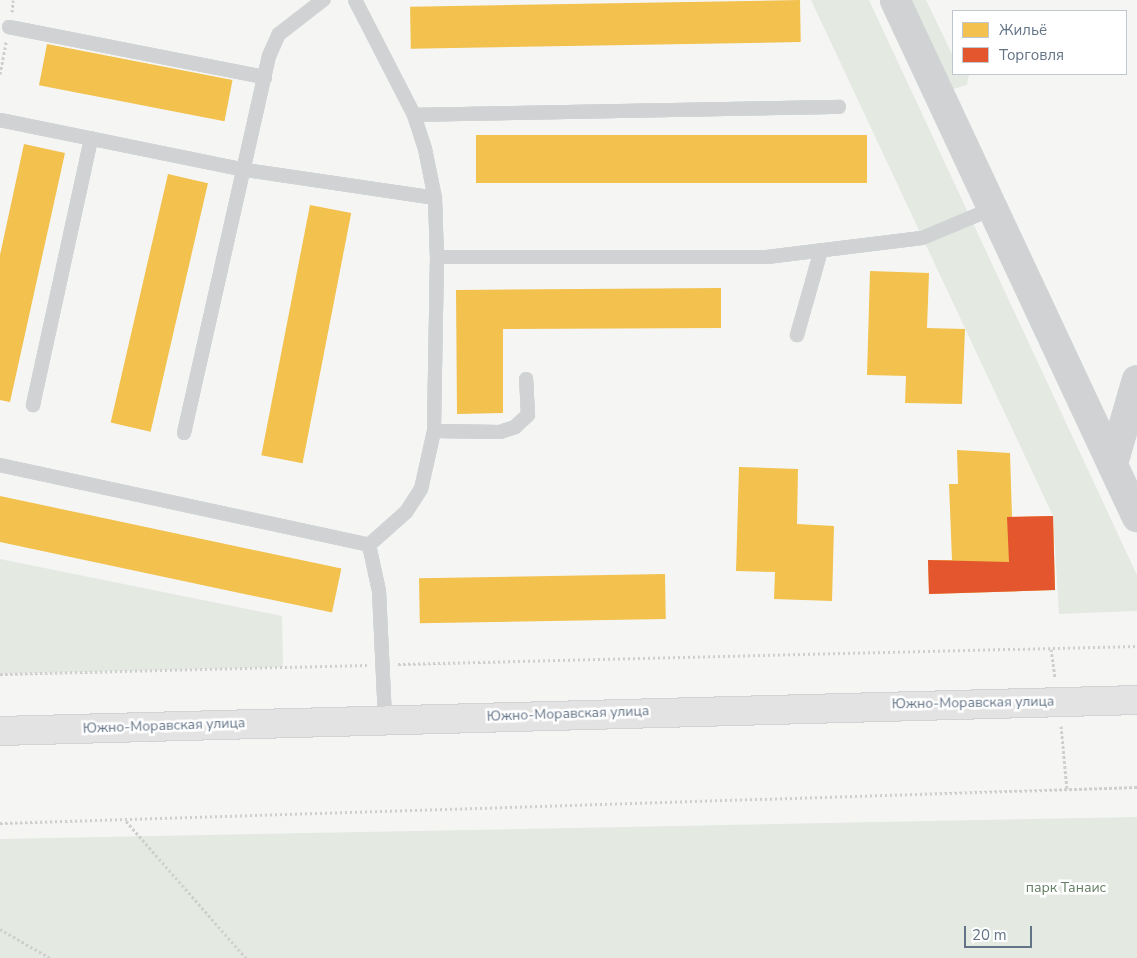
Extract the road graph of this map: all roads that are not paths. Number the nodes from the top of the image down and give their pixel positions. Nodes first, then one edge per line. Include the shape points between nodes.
1 (323, 0) edge
2 (356, 0) edge
3 (895, 0) edge
4 (9, 27) dead end
5 (265, 77) junction
6 (839, 107) dead end
7 (414, 115) junction
8 (0, 120) edge
9 (91, 138) junction
10 (246, 170) junction
11 (434, 198) junction
12 (994, 208) junction
13 (821, 250) junction
14 (437, 257) junction
15 (797, 334) dead end
16 (526, 379) dead end
17 (1137, 380) edge
18 (33, 405) dead end
19 (434, 431) junction
20 (184, 433) dead end
21 (1113, 463) junction
22 (0, 465) edge
23 (1137, 517) edge
24 (369, 545) junction
25 (1137, 700) edge
26 (385, 719) junction
27 (0, 731) edge

1 - 5 lane via 279,34
2 - 7 lane
3 - 12 street
4 - 5 lane
5 - 10 lane
6 - 7 lane
7 - 11 lane
8 - 9 lane
9 - 10 lane
9 - 18 lane
10 - 11 lane
10 - 20 lane
11 - 14 lane
12 - 13 lane via 922,238
12 - 21 street
13 - 14 lane via 766,257
13 - 15 lane
14 - 19 lane
16 - 19 lane via 528,415 515,427 500,432
17 - 21 street
19 - 24 lane via 421,489 406,512
21 - 23 street
22 - 24 lane
24 - 26 lane via 379,591
25 - 26 main road, Южно-Моравская улица
26 - 27 main road, Южно-Моравская улица

